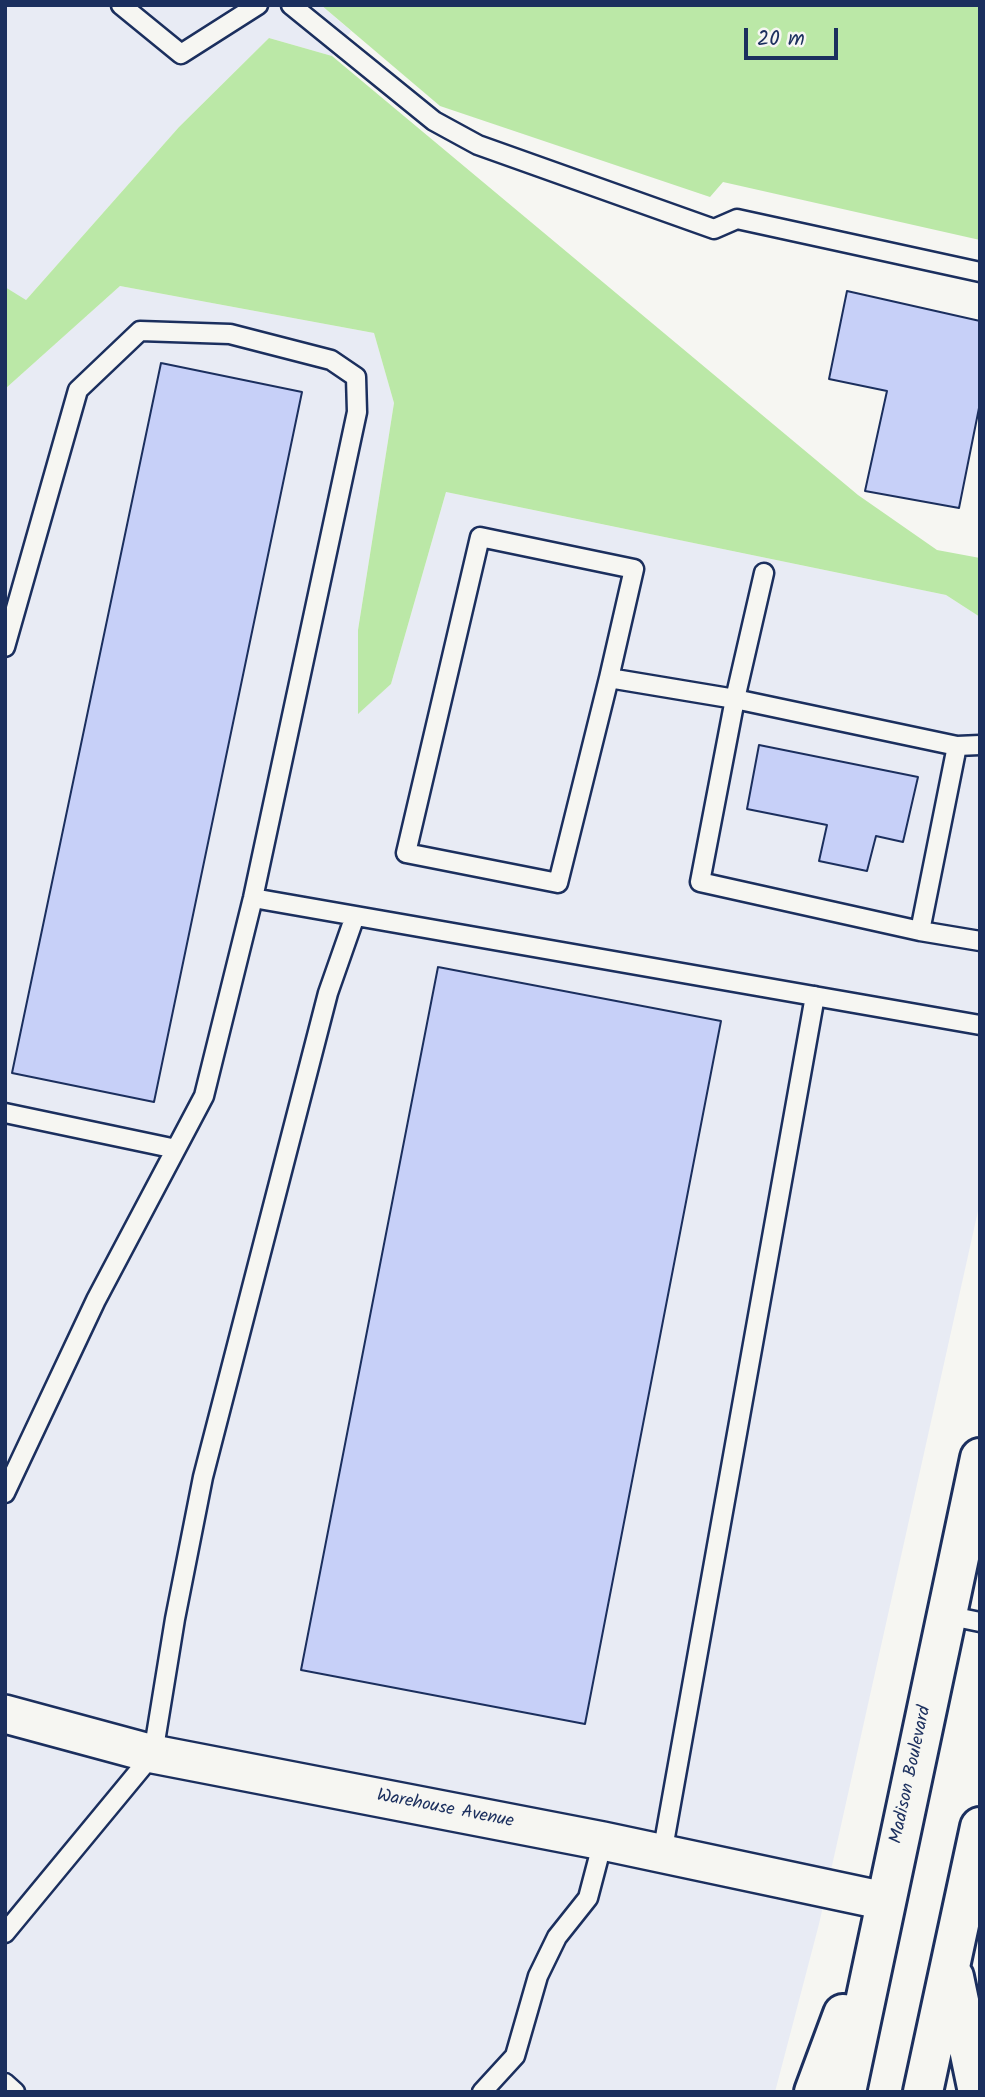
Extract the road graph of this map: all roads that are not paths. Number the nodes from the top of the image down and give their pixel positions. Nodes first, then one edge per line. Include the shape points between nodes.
1 (121, 5) edge
2 (258, 5) edge
3 (291, 5) edge
4 (980, 272) edge
5 (764, 573) dead end
6 (5, 648) edge
7 (609, 678) junction
8 (735, 699) junction
9 (980, 745) edge
10 (957, 746) junction
11 (253, 898) junction
12 (355, 916) junction
13 (920, 931) junction
14 (980, 941) edge
15 (816, 996) junction
16 (980, 1025) edge
17 (5, 1113) edge
18 (176, 1149) junction
19 (980, 1458) edge
20 (5, 1493) edge
21 (963, 1619) edge
22 (5, 1714) edge
23 (153, 1754) junction
24 (980, 1826) edge
25 (603, 1841) junction
26 (662, 1854) junction
27 (885, 1901) junction
28 (5, 1933) edge
29 (951, 1961) junction
30 (5, 2083) edge
31 (15, 2092) edge
32 (482, 2092) edge
33 (814, 2092) edge
34 (846, 2092) edge
35 (923, 2092) edge
36 (978, 2092) edge

1 - 2 lane via 181,54
3 - 4 lane via 434,121 478,145 714,229 737,219
5 - 8 lane
6 - 11 lane via 78,390 140,331 230,334 331,360 356,377 357,412
7 - 7 lane via 558,883 406,853 480,537 634,569
7 - 8 lane
8 - 10 lane
8 - 13 lane via 700,882
9 - 10 lane
10 - 13 lane
11 - 12 lane
11 - 18 lane via 204,1096
12 - 15 lane
12 - 23 lane via 328,993 203,1477
13 - 14 lane
15 - 16 lane
15 - 26 lane
17 - 18 lane
18 - 20 lane via 96,1300
19 - 21 main road, Madison Boulevard
21 - 27 main road, Madison Boulevard
22 - 23 street, Warehouse Avenue
23 - 25 street, Warehouse Avenue
23 - 28 lane
24 - 29 main road
25 - 26 street, Warehouse Avenue
25 - 32 lane via 588,1898 557,1937 538,1976 514,2056
26 - 27 street, Warehouse Avenue
27 - 33 main road
27 - 34 main road, Madison Boulevard
29 - 35 main road
29 - 36 main road
30 - 31 lane

